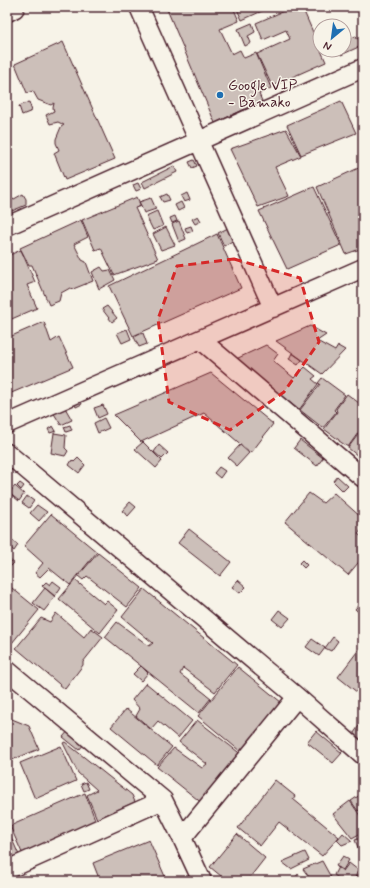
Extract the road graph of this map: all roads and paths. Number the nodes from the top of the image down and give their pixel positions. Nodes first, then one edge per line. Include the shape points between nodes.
1 (13, 7) edge
2 (139, 7) edge
3 (7, 10) edge
4 (363, 68) edge
5 (199, 142) junction
6 (7, 226) edge
7 (363, 268) edge
8 (273, 308) junction
9 (201, 340) junction
10 (7, 424) edge
11 (7, 453) edge
12 (363, 478) edge
13 (7, 670) edge
14 (297, 697) junction
15 (363, 755) edge
16 (163, 800) junction
17 (182, 838) junction
18 (7, 870) edge
19 (202, 881) edge

1 - 3 main road
2 - 5 street
4 - 5 street
5 - 6 street
5 - 8 street
7 - 8 street
8 - 9 street
9 - 10 street
9 - 12 street
11 - 14 street
13 - 16 street
14 - 15 street
14 - 17 street
16 - 17 street
16 - 18 street
17 - 19 street

